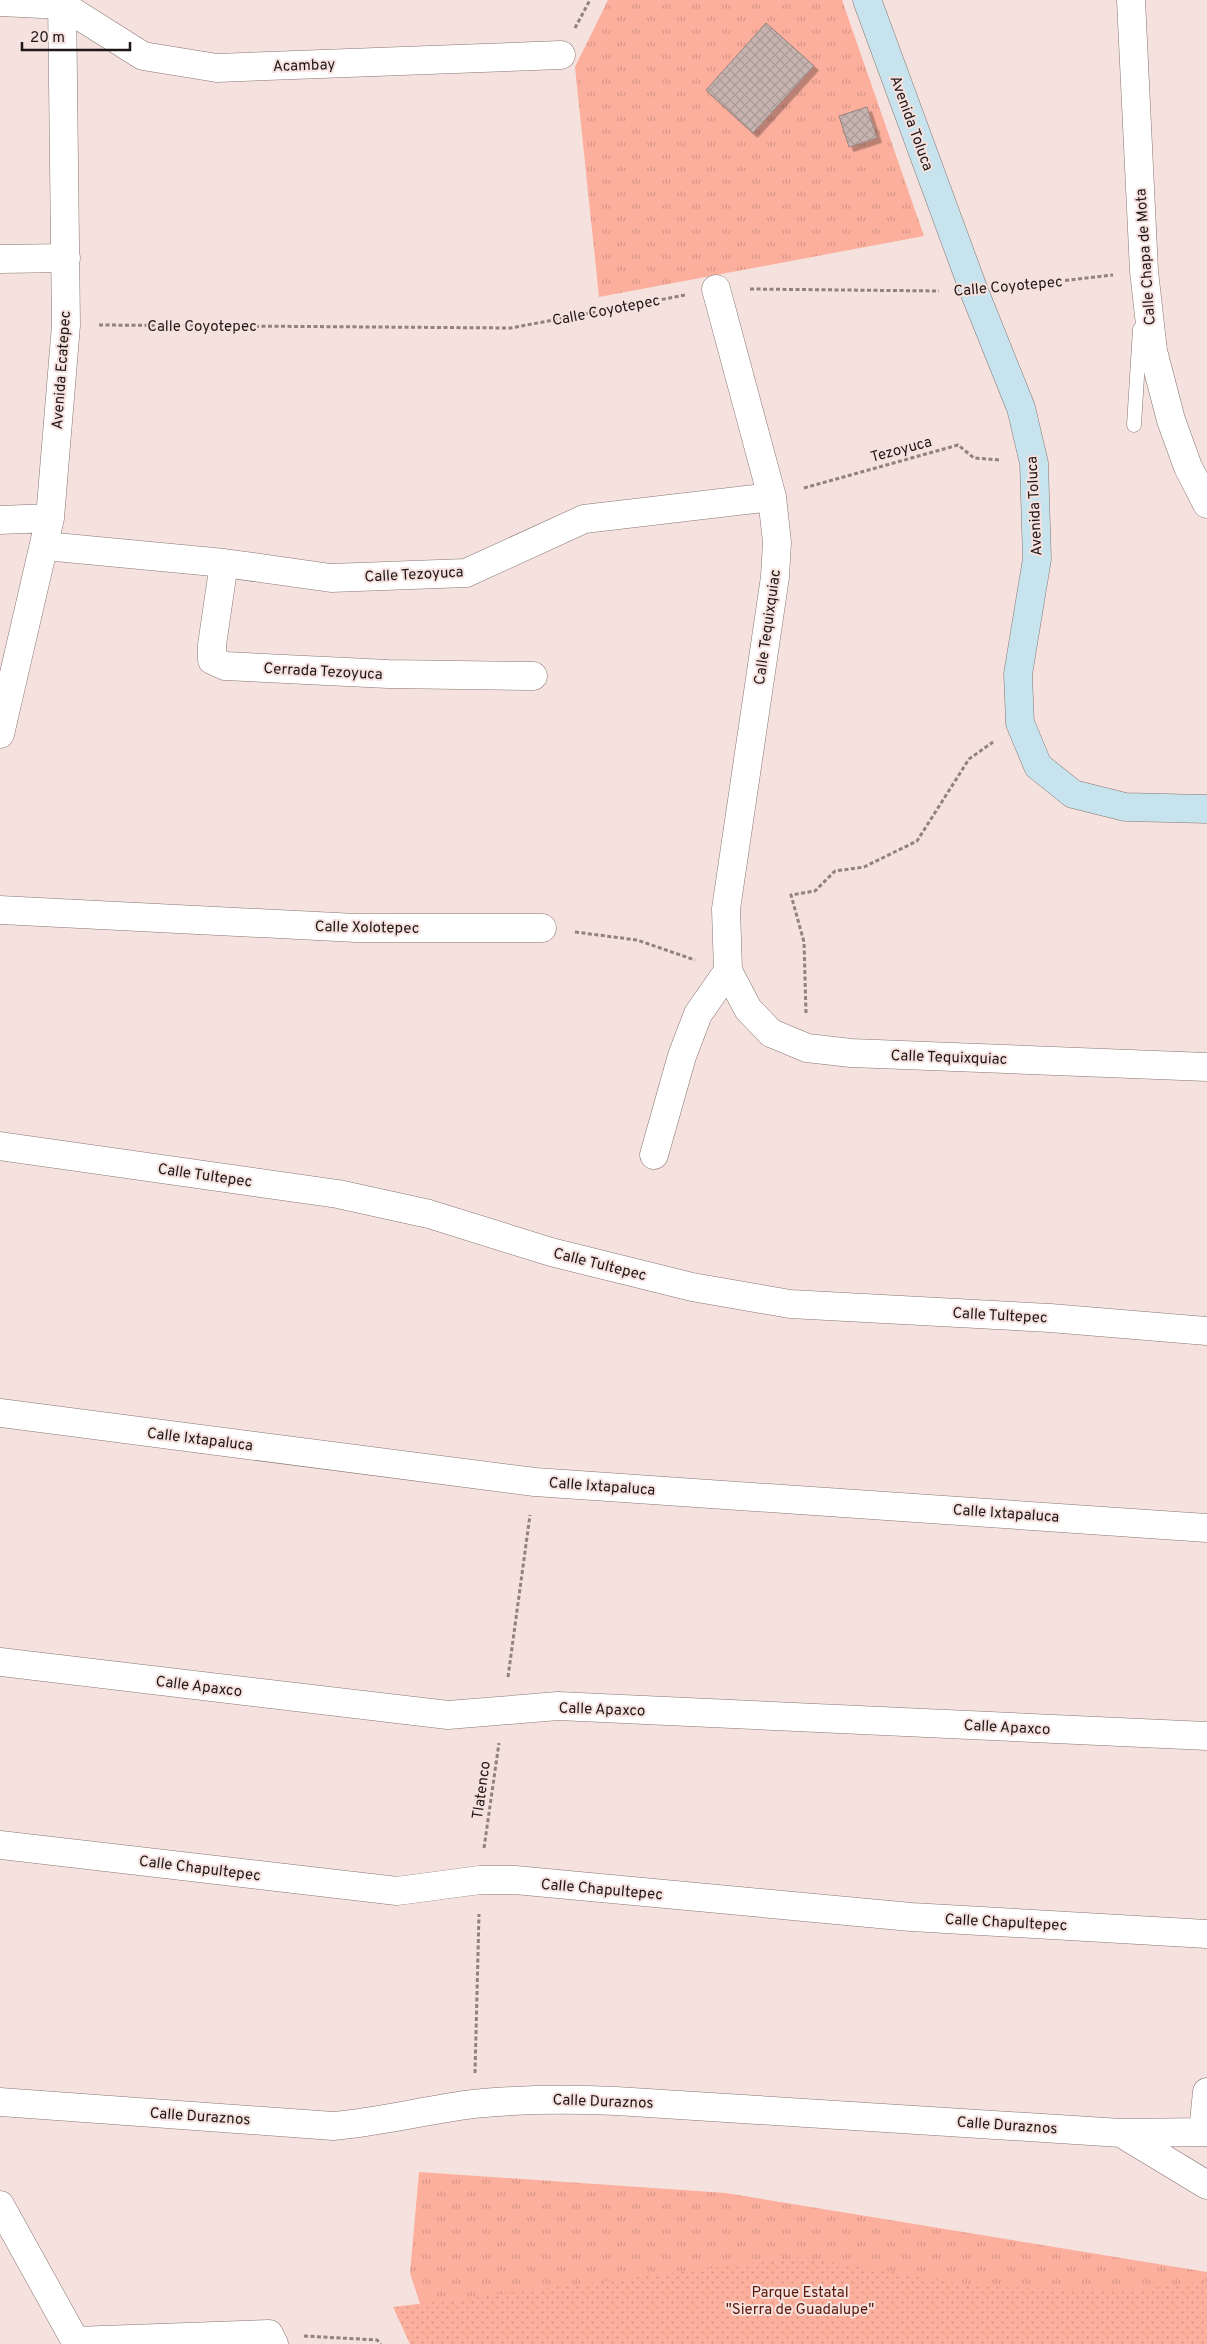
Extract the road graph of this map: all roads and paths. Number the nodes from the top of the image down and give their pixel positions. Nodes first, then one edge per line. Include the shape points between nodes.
1 (867, 0) edge
2 (1131, 0) edge
3 (0, 2) edge
4 (62, 3) edge
5 (561, 55) dead end
6 (66, 258) junction
7 (0, 259) edge
8 (1144, 271) junction
9 (716, 289) junction
10 (974, 291) junction
11 (66, 325) junction
12 (1134, 425) dead end
13 (1034, 463) junction
14 (772, 498) junction
15 (1207, 504) edge
16 (50, 518) junction
17 (0, 520) edge
18 (44, 546) junction
19 (224, 563) junction
20 (533, 676) dead end
21 (1020, 723) junction
22 (0, 734) edge
23 (1207, 809) edge
24 (0, 910) edge
25 (542, 928) joint
26 (728, 971) junction
27 (807, 1048) junction
28 (1207, 1068) edge
29 (0, 1146) edge
30 (654, 1155) dead end
31 (1207, 1331) edge
32 (0, 1413) edge
33 (535, 1482) junction
34 (1207, 1528) edge
35 (0, 1662) edge
36 (504, 1710) junction
37 (1207, 1736) edge
38 (0, 1845) edge
39 (480, 1880) junction
40 (1207, 1934) edge
41 (1207, 2092) edge
42 (0, 2102) edge
43 (474, 2104) junction
44 (1205, 2132) edge
45 (1121, 2133) junction
46 (1207, 2185) edge
47 (0, 2205) edge
48 (272, 2339) edge
49 (76, 2342) edge
50 (381, 2344) edge

1 - 10 street, Avenida Toluca
2 - 8 street, Calle Chapa de Mota
3 - 4 street
4 - 5 street, Acambay via 143,56 217,68
4 - 6 street, Avenida Ecatepec
6 - 7 street
6 - 11 street, Avenida Ecatepec
8 - 10 path, Calle Coyotepec
8 - 12 lane
8 - 15 street, Calle Chapa de Mota via 1153,352 1171,420 1188,468
9 - 10 path, Calle Coyotepec
9 - 11 path, Calle Coyotepec via 512,328
9 - 14 street, Calle Tequixquiac
10 - 13 street, Avenida Toluca via 1021,408
11 - 16 street, Avenida Ecatepec
13 - 14 path, Tezoyuca via 974,458 958,445
13 - 21 street, Avenida Toluca via 1037,559 1018,674
14 - 19 street, Calle Tezoyuca via 584,519 466,574 331,578
14 - 26 street, Calle Tequixquiac via 777,542 775,577 726,909
16 - 17 street
16 - 18 street, Avenida Ecatepec
18 - 19 street, Calle Tezoyuca
18 - 22 street, Avenida Ecatepec
19 - 20 street, Cerrada Tezoyuca via 212,660 225,666 388,674
21 - 23 street, Avenida Toluca via 1038,766 1073,794 1124,807
21 - 27 path via 969,759 917,841 864,867 835,871 816,891 792,895 804,942
24 - 25 street, Calle Xolotepec via 356,928
25 - 26 path via 637,940
26 - 27 street, Calle Tequixquiac via 748,1009 771,1033
26 - 30 street via 695,1022
27 - 28 street, Calle Tequixquiac via 851,1053
29 - 31 street, Calle Tultepec via 338,1194 429,1214 551,1252 692,1288 790,1304 1050,1318
32 - 33 street, Calle Ixtapaluca
33 - 34 street, Calle Ixtapaluca
33 - 36 path, Tlatenco
35 - 36 street, Calle Apaxco via 448,1715
36 - 37 street, Calle Apaxco via 558,1706
36 - 39 path, Tlatenco
38 - 39 street, Calle Chapultepec via 397,1891
39 - 40 street, Calle Chapultepec via 514,1880 911,1917
39 - 43 path, Tlatenco
41 - 44 street
42 - 43 street, Calle Duraznos via 333,2126
43 - 45 street, Calle Duraznos via 553,2099 616,2101
44 - 45 street, Calle Duraznos
45 - 46 street
47 - 49 street
48 - 49 street
48 - 50 path via 377,2340

